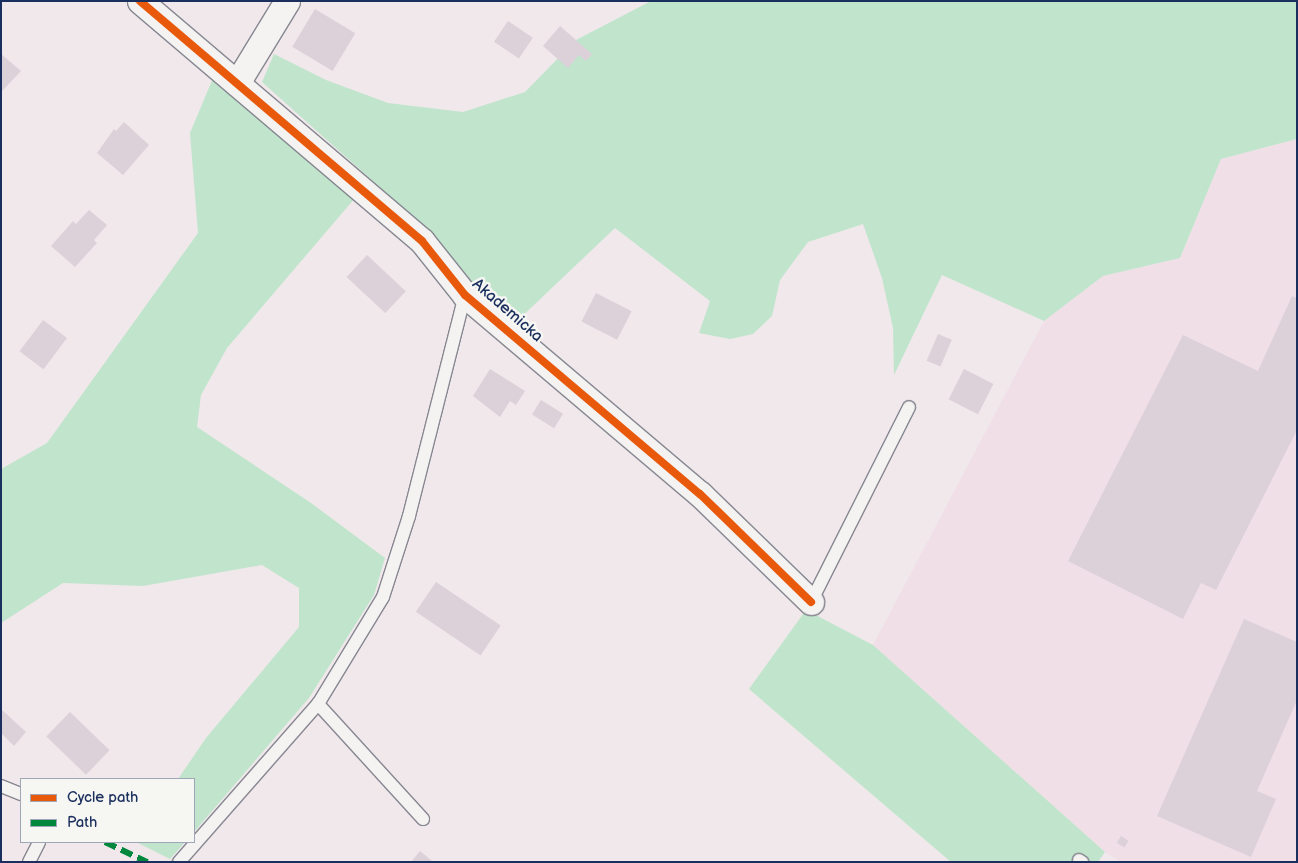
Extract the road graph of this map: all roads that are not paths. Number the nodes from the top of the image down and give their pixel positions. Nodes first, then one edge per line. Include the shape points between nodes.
1 (140, 1) edge
2 (287, 1) edge
3 (237, 83) junction
4 (465, 295) junction
5 (909, 407) dead end
6 (811, 602) joint
7 (318, 704) junction
8 (1, 786) edge
9 (20, 794) edge
10 (423, 819) dead end
11 (38, 843) edge
12 (29, 862) edge
13 (179, 862) edge

1 - 3 street, Akademicka
2 - 3 street
3 - 4 street, Akademicka via 422,240
4 - 6 street, Akademicka via 700,494
4 - 7 lane via 409,516 383,597
5 - 6 lane
7 - 10 lane
7 - 13 lane
8 - 9 lane
11 - 12 lane

